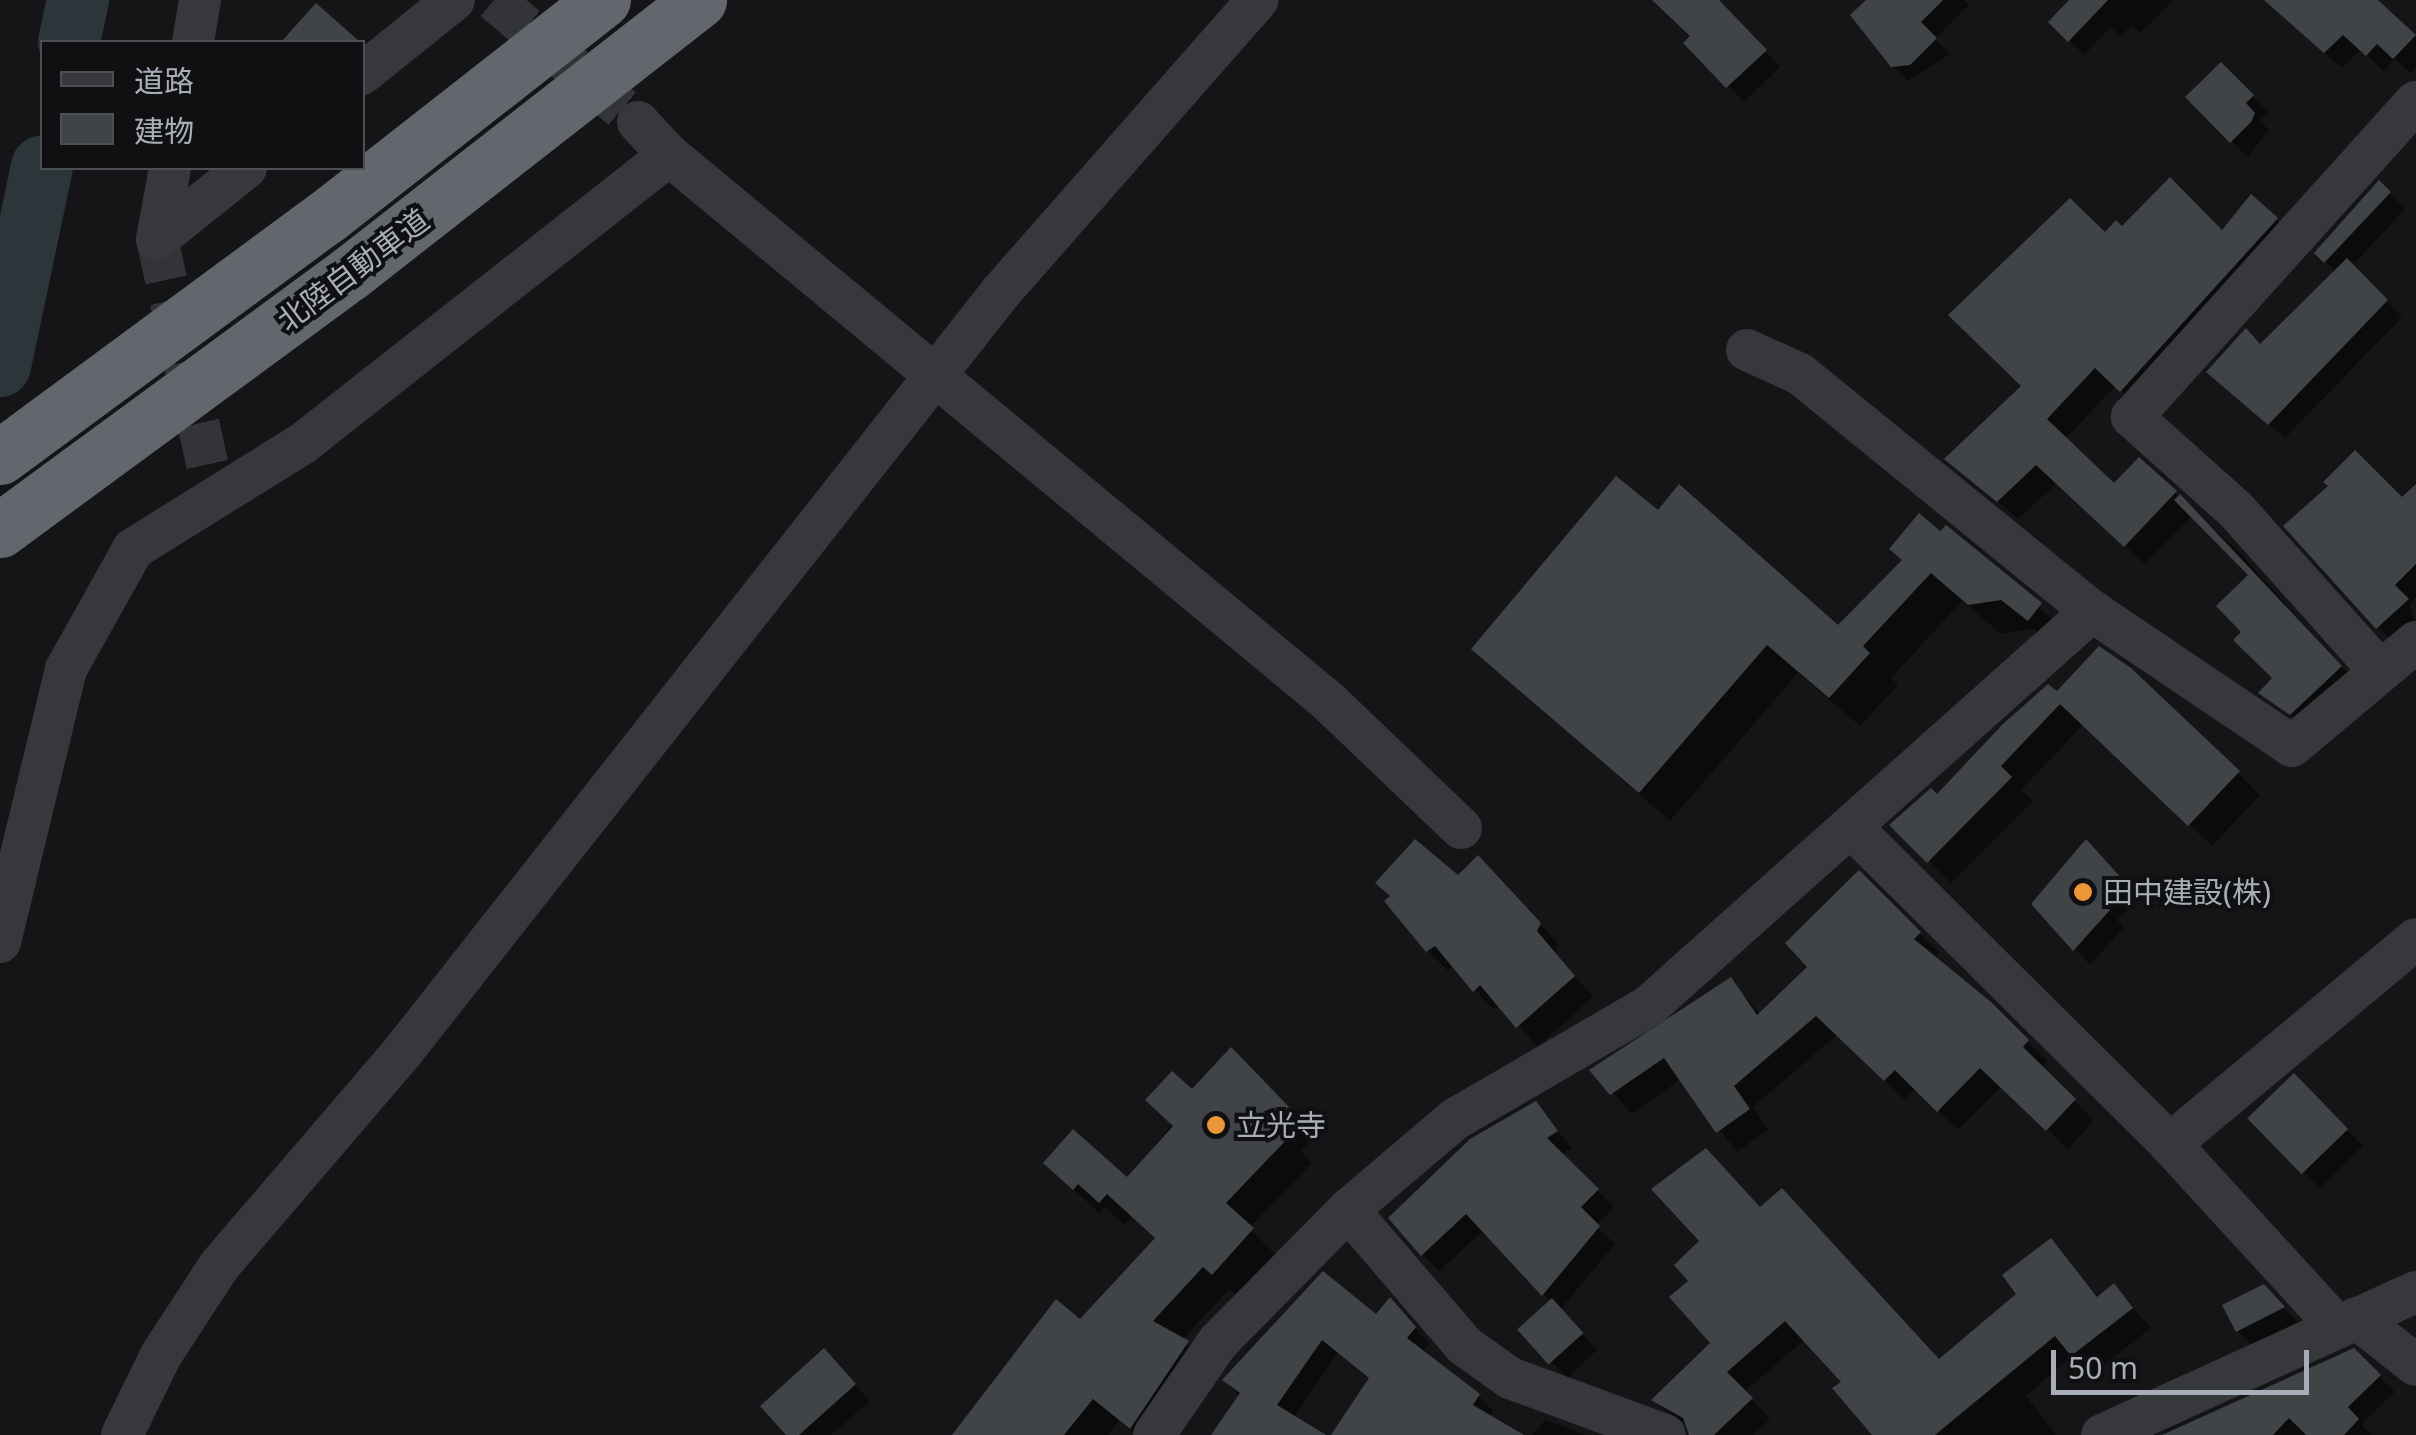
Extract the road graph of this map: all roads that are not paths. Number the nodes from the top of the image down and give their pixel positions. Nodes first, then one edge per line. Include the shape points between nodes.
1 (200, 0) edge
2 (454, 0) edge
3 (603, 0) edge
4 (699, 0) edge
5 (1257, 0) edge
6 (192, 40) edge
7 (365, 72) edge
8 (2416, 102) edge
9 (638, 122) tunnel mouth
10 (669, 155) junction
11 (170, 170) edge
12 (243, 170) edge
13 (1747, 350) dead end
14 (938, 373) junction
15 (0, 457) edge
16 (0, 530) edge
17 (2092, 611) junction
18 (2416, 642) edge
19 (2379, 670) junction
20 (1460, 828) dead end
21 (1852, 828) junction
22 (2416, 939) edge
23 (0, 942) edge
24 (2170, 1144) junction
25 (1348, 1210) junction
26 (2416, 1292) edge
27 (2345, 1321) junction
28 (2416, 1365) edge
29 (122, 1435) edge
30 (1154, 1435) edge
31 (1664, 1435) edge
32 (2102, 1435) edge

1 - 6 street
2 - 7 street
3 - 15 highway, 北陸自動車道
4 - 16 highway, 北陸自動車道
5 - 14 street
8 - 19 street via 2132,417 2236,510
9 - 10 street
10 - 14 street
10 - 23 street via 302,444 134,549 66,669
11 - 12 street via 157,239
13 - 17 street via 1800,374
14 - 20 street via 1328,701
14 - 29 street via 400,1055 220,1266 161,1355
17 - 19 street via 2292,746
17 - 21 street
18 - 19 street
21 - 24 street
21 - 25 street via 1649,1006 1455,1119
22 - 24 street
24 - 27 street
25 - 30 street via 1218,1342
25 - 31 street via 1465,1346 1495,1367
26 - 27 street
27 - 28 street
27 - 32 street

